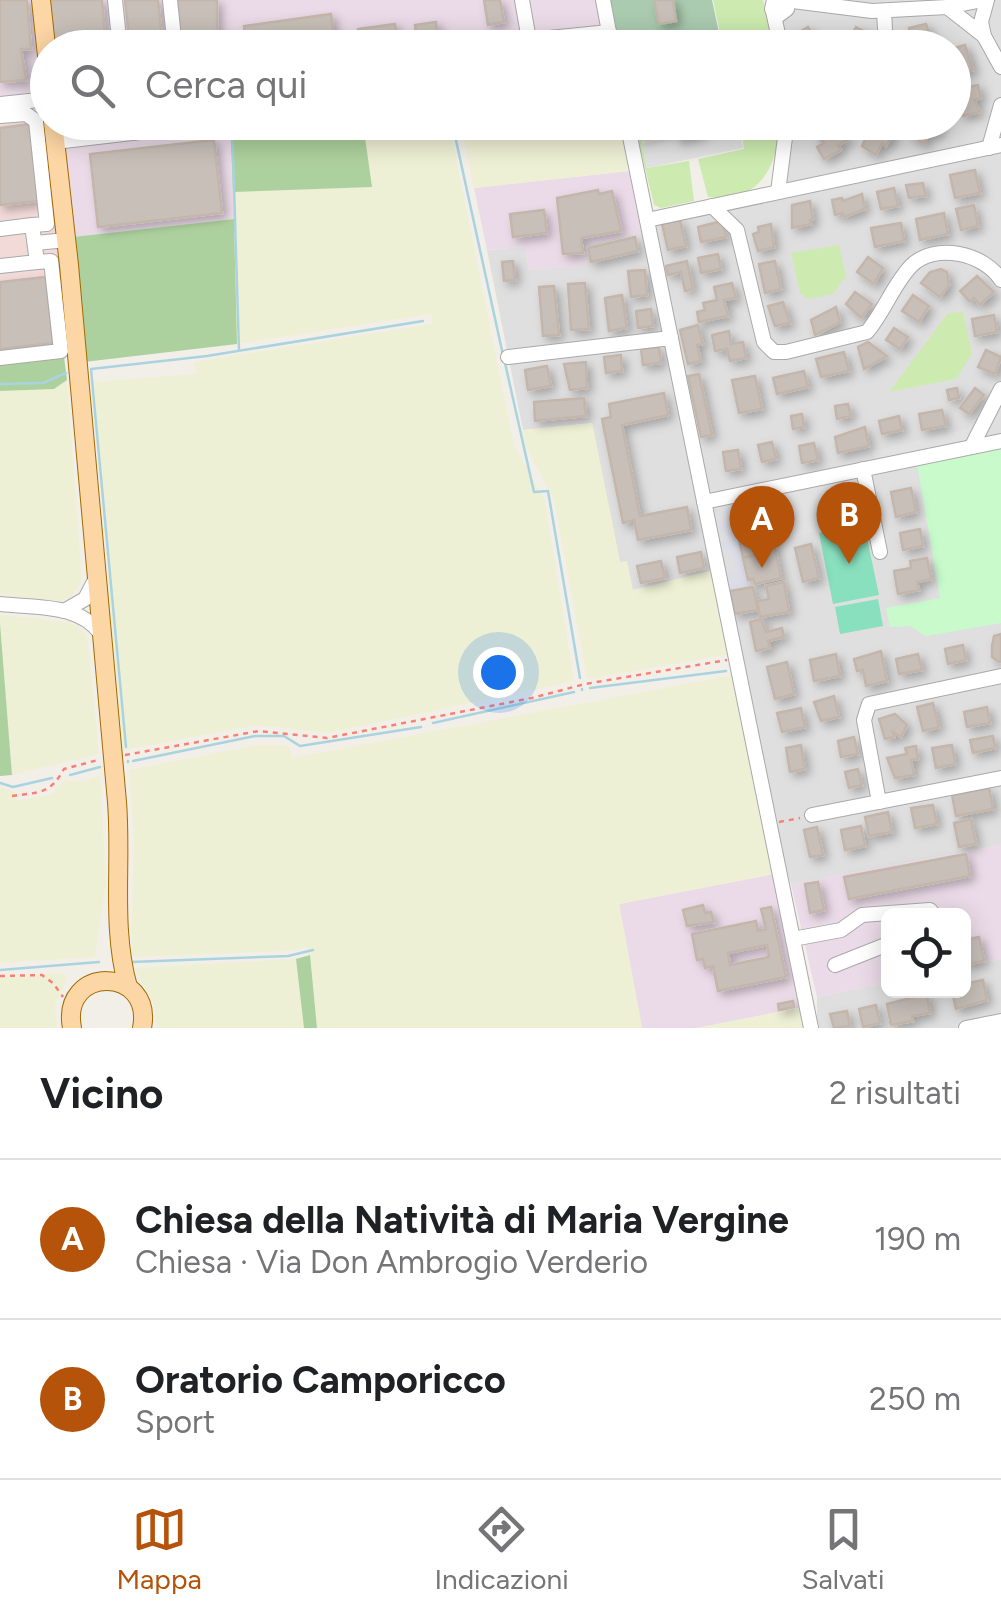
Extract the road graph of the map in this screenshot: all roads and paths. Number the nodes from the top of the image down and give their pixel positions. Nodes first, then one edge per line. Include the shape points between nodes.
1 (41, 0) edge
2 (115, 0) edge
3 (170, 0) edge
4 (522, 0) edge
5 (602, 0) edge
6 (985, 0) edge
7 (779, 5) edge
8 (947, 7) junction
9 (884, 11) junction
10 (44, 30) edge
11 (118, 30) edge
12 (173, 30) edge
13 (526, 30) edge
14 (609, 30) edge
15 (780, 30) edge
16 (885, 30) edge
17 (984, 36) junction
18 (1001, 68) edge
19 (30, 101) edge
20 (0, 104) edge
21 (1001, 105) edge
22 (0, 116) edge
23 (30, 117) edge
24 (36, 140) edge
25 (75, 140) edge
26 (631, 140) edge
27 (785, 140) edge
28 (55, 142) joint
29 (995, 146) edge
30 (778, 192) junction
31 (748, 199) junction
32 (712, 206) junction
33 (647, 220) junction
34 (39, 224) junction
35 (0, 229) edge
36 (737, 230) junction
37 (67, 240) junction
38 (34, 243) junction
39 (37, 262) junction
40 (0, 266) edge
41 (1001, 280) edge
42 (671, 338) junction
43 (508, 357) dead end
44 (0, 358) edge
45 (1001, 389) edge
46 (1001, 441) edge
47 (973, 444) junction
48 (863, 468) junction
49 (704, 502) junction
50 (880, 552) dead end
51 (96, 574) junction
52 (0, 604) edge
53 (64, 611) junction
54 (101, 634) junction
55 (736, 658) junction
56 (1001, 676) edge
57 (112, 757) junction
58 (1001, 778) edge
59 (12, 796) dead end
60 (879, 802) junction
61 (812, 815) joint
62 (770, 824) junction
63 (881, 913) edge
64 (118, 916) junction
65 (793, 939) junction
66 (881, 947) edge
67 (835, 965) dead end
68 (0, 976) edge
69 (98, 982) junction
70 (128, 987) junction
71 (73, 1004) junction
72 (1001, 1021) edge
73 (72, 1028) edge
74 (142, 1028) edge
75 (811, 1028) edge
76 (966, 1028) edge

1 - 10 main road
2 - 11 street
3 - 12 street
4 - 13 street
5 - 14 street
6 - 8 street
6 - 17 street
7 - 9 street
7 - 15 street
8 - 9 street
8 - 17 street
9 - 16 street
17 - 18 street
19 - 20 street
21 - 29 street
22 - 23 street
24 - 34 street
25 - 28 street
26 - 33 street
27 - 30 street
28 - 37 main road
29 - 30 street
30 - 31 street
31 - 32 street
31 - 36 street
32 - 33 street
32 - 36 street
33 - 42 street
34 - 35 street
34 - 38 street
36 - 41 street via 764,342 778,352 866,332 909,268 924,259 970,255
37 - 38 street
37 - 51 main road
38 - 39 street
39 - 40 street
39 - 44 street via 51,261 61,350
42 - 43 street
42 - 49 street
45 - 47 street
46 - 47 street
47 - 48 street
48 - 49 street
48 - 50 street
49 - 55 street
51 - 53 street via 85,599
51 - 54 main road
52 - 53 street
53 - 54 street via 88,619
54 - 57 main road
55 - 57 path via 328,738 258,731
55 - 62 street
56 - 60 street via 866,707
57 - 59 path via 64,769 47,790
57 - 64 main road
58 - 60 street
60 - 61 street
61 - 62 path
62 - 65 street
63 - 65 street
64 - 69 main road
64 - 70 main road
65 - 75 street
66 - 67 street
68 - 71 path via 42,975
69 - 70 main road
69 - 71 main road
70 - 74 main road via 141,1003
71 - 73 main road
72 - 76 street

